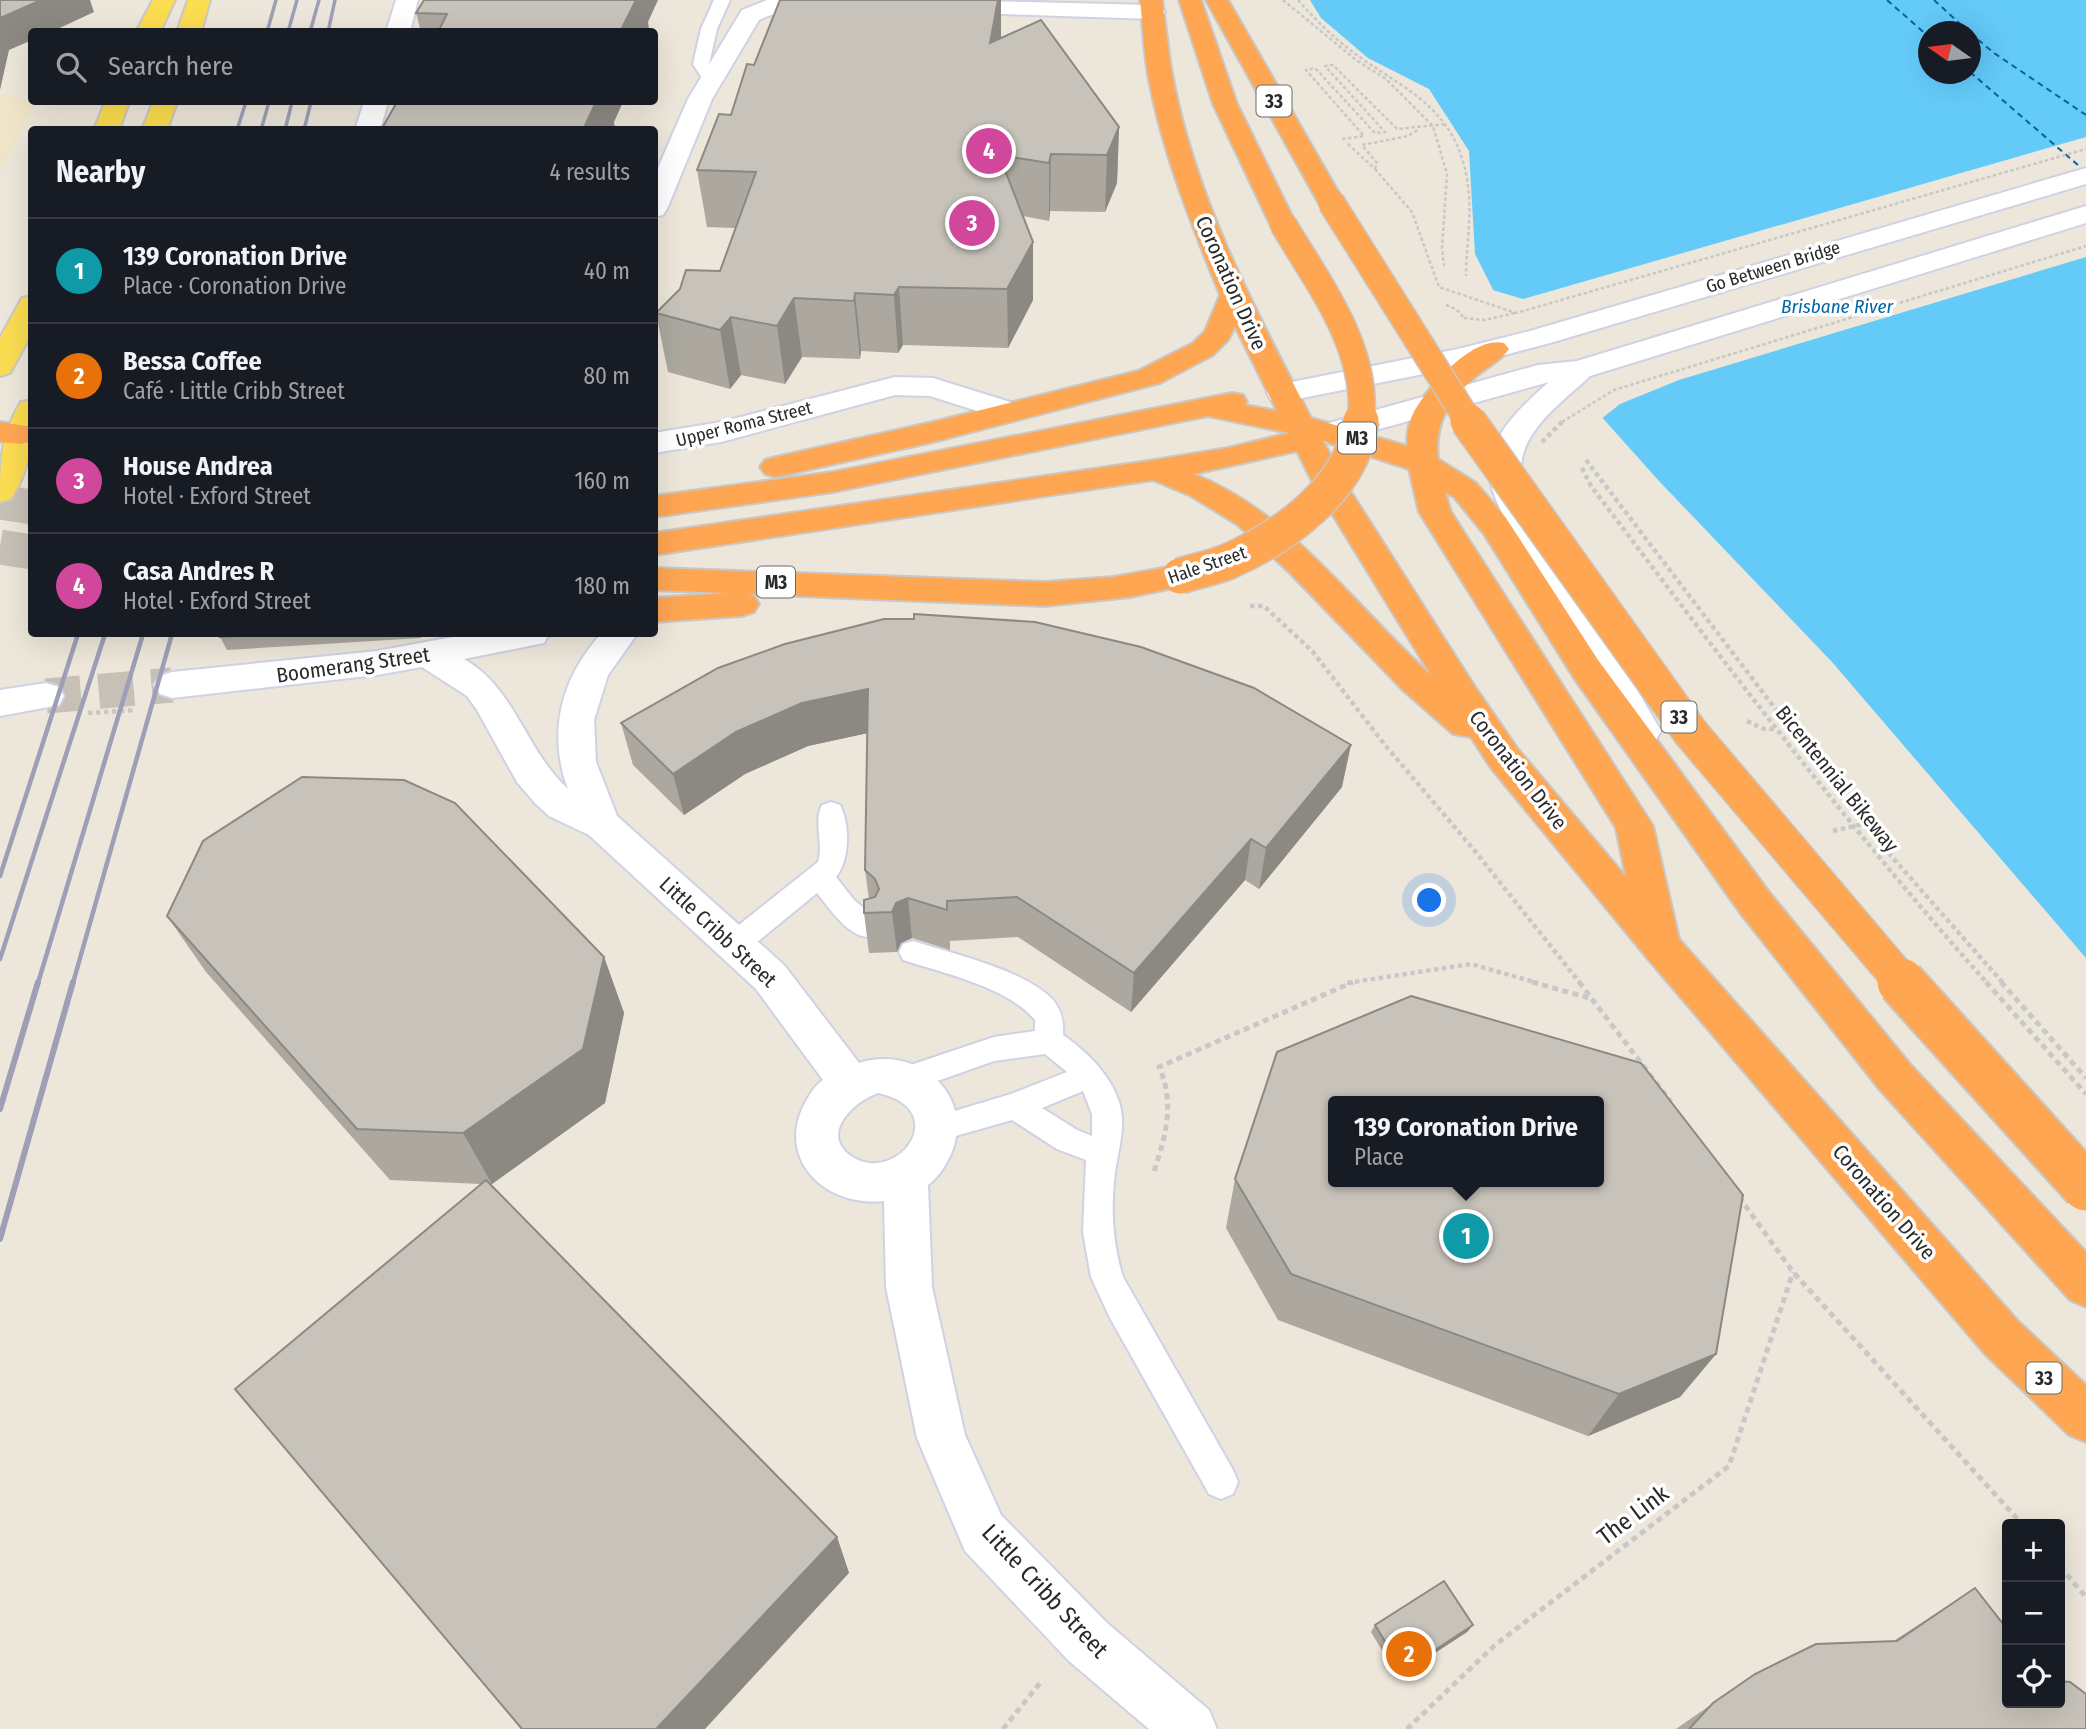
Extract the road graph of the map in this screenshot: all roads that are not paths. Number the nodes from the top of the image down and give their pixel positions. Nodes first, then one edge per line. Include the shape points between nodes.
1 (164, 0) edge
2 (199, 0) edge
3 (407, 0) edge
4 (722, 0) edge
5 (1190, 0) edge
6 (1217, 0) edge
7 (774, 2) edge
8 (857, 4) edge
9 (923, 6) edge
10 (1152, 6) edge
11 (150, 28) edge
12 (190, 28) edge
13 (399, 28) edge
14 (711, 79) junction
15 (116, 105) edge
16 (164, 105) edge
17 (375, 105) edge
18 (108, 126) edge
19 (156, 126) edge
20 (368, 126) edge
21 (2086, 176) edge
22 (658, 199) edge
23 (2086, 214) edge
24 (1234, 295) junction
25 (28, 312) edge
26 (1494, 349) junction
27 (0, 367) edge
28 (1580, 370) junction
29 (1282, 393) junction
30 (1430, 404) junction
31 (1208, 407) junction
32 (1009, 412) junction
33 (1311, 432) junction
34 (17, 433) edge
35 (658, 442) edge
36 (1421, 462) junction
37 (1155, 470) junction
38 (0, 492) edge
39 (658, 498) edge
40 (658, 506) edge
41 (658, 543) edge
42 (658, 579) edge
43 (897, 588) junction
44 (658, 610) edge
45 (517, 637) edge
46 (618, 637) edge
47 (429, 655) junction
48 (172, 685) tunnel mouth
49 (46, 696) tunnel mouth
50 (0, 703) edge
51 (1504, 758) junction
52 (831, 812) dead end
53 (1692, 818) junction
54 (602, 825) junction
55 (820, 877) junction
56 (868, 928) edge
57 (735, 944) junction
58 (1662, 947) junction
59 (913, 952) dead end
60 (1049, 1041) junction
61 (1088, 1076) junction
62 (906, 1079) junction
63 (849, 1082) junction
64 (1015, 1106) junction
65 (938, 1128) junction
66 (1102, 1153) junction
67 (906, 1175) junction
68 (2086, 1187) edge
69 (2086, 1285) edge
70 (2086, 1418) edge
71 (1221, 1482) dead end
72 (1190, 1729) edge

1 - 11 main road
2 - 12 main road
3 - 13 street
4 - 14 lane via 701,64
5 - 43 highway, Hale Street / M3, bridge via 1236,129 1358,366 1363,410 1343,471 1299,519 1246,552 1180,576 1096,592
6 - 68 highway, 33, bridge via 1331,202 1455,404 1691,733 1934,1020
7 - 8 street
7 - 14 street via 750,15
9 - 10 street
10 - 24 highway, Coronation Drive via 1161,80 1178,147
14 - 22 street
15 - 18 main road
16 - 19 main road
17 - 20 street
21 - 26 street, Go Between Bridge
23 - 28 street, Go Between Bridge
24 - 29 highway, Coronation Drive / 33
24 - 32 highway via 1218,334 1186,360 1149,377
25 - 27 main road
26 - 29 street, Go Between Bridge
26 - 30 highway via 1459,374
28 - 30 street, Go Between Bridge via 1538,374
28 - 53 street via 1537,410 1508,451 1508,491
29 - 31 highway
29 - 33 highway, Coronation Drive / 33
30 - 33 street, Go Between Bridge
30 - 36 highway via 1422,432
31 - 33 highway
31 - 40 highway via 846,480
32 - 35 street, Upper Roma Street via 922,385 881,388 721,432
32 - 39 highway via 859,449 699,481
33 - 36 highway
33 - 37 highway via 1228,458
33 - 51 highway, Coronation Drive / 33 via 1430,646
34 - 38 main road
36 - 53 highway via 1465,490 1496,526 1586,669
36 - 58 highway via 1434,512 1634,826
37 - 41 highway
37 - 51 highway via 1202,489 1249,517 1416,682
42 - 43 highway, Hale Street / M3
43 - 44 highway
45 - 47 street, Boomerang Street
46 - 54 street, Little Cribb Street via 586,681 574,722 576,755
47 - 48 street, Boomerang Street
47 - 54 street, Little Cribb Street via 479,687 530,772 548,793 562,806
49 - 50 street
51 - 58 highway, Coronation Drive / 33
52 - 55 lane via 834,852
53 - 69 highway via 1895,1077
54 - 57 street, Little Cribb Street
55 - 56 lane
55 - 57 lane
57 - 63 street, Little Cribb Street via 770,976
58 - 70 highway, Coronation Drive / 33 via 2001,1337
59 - 60 lane via 1032,999 1046,1011
60 - 61 lane via 1070,1054
60 - 62 lane via 994,1049
61 - 64 lane
61 - 66 lane via 1108,1116
62 - 63 street via 878,1075
62 - 65 street via 927,1094 938,1116
63 - 67 street via 835,1092 818,1121 821,1154 849,1178 868,1183
64 - 65 lane
64 - 66 lane via 1067,1140
65 - 67 street via 934,1147
66 - 71 lane via 1098,1236 1106,1276
67 - 72 street, Little Cribb Street via 909,1287 941,1438 984,1533 1088,1642

